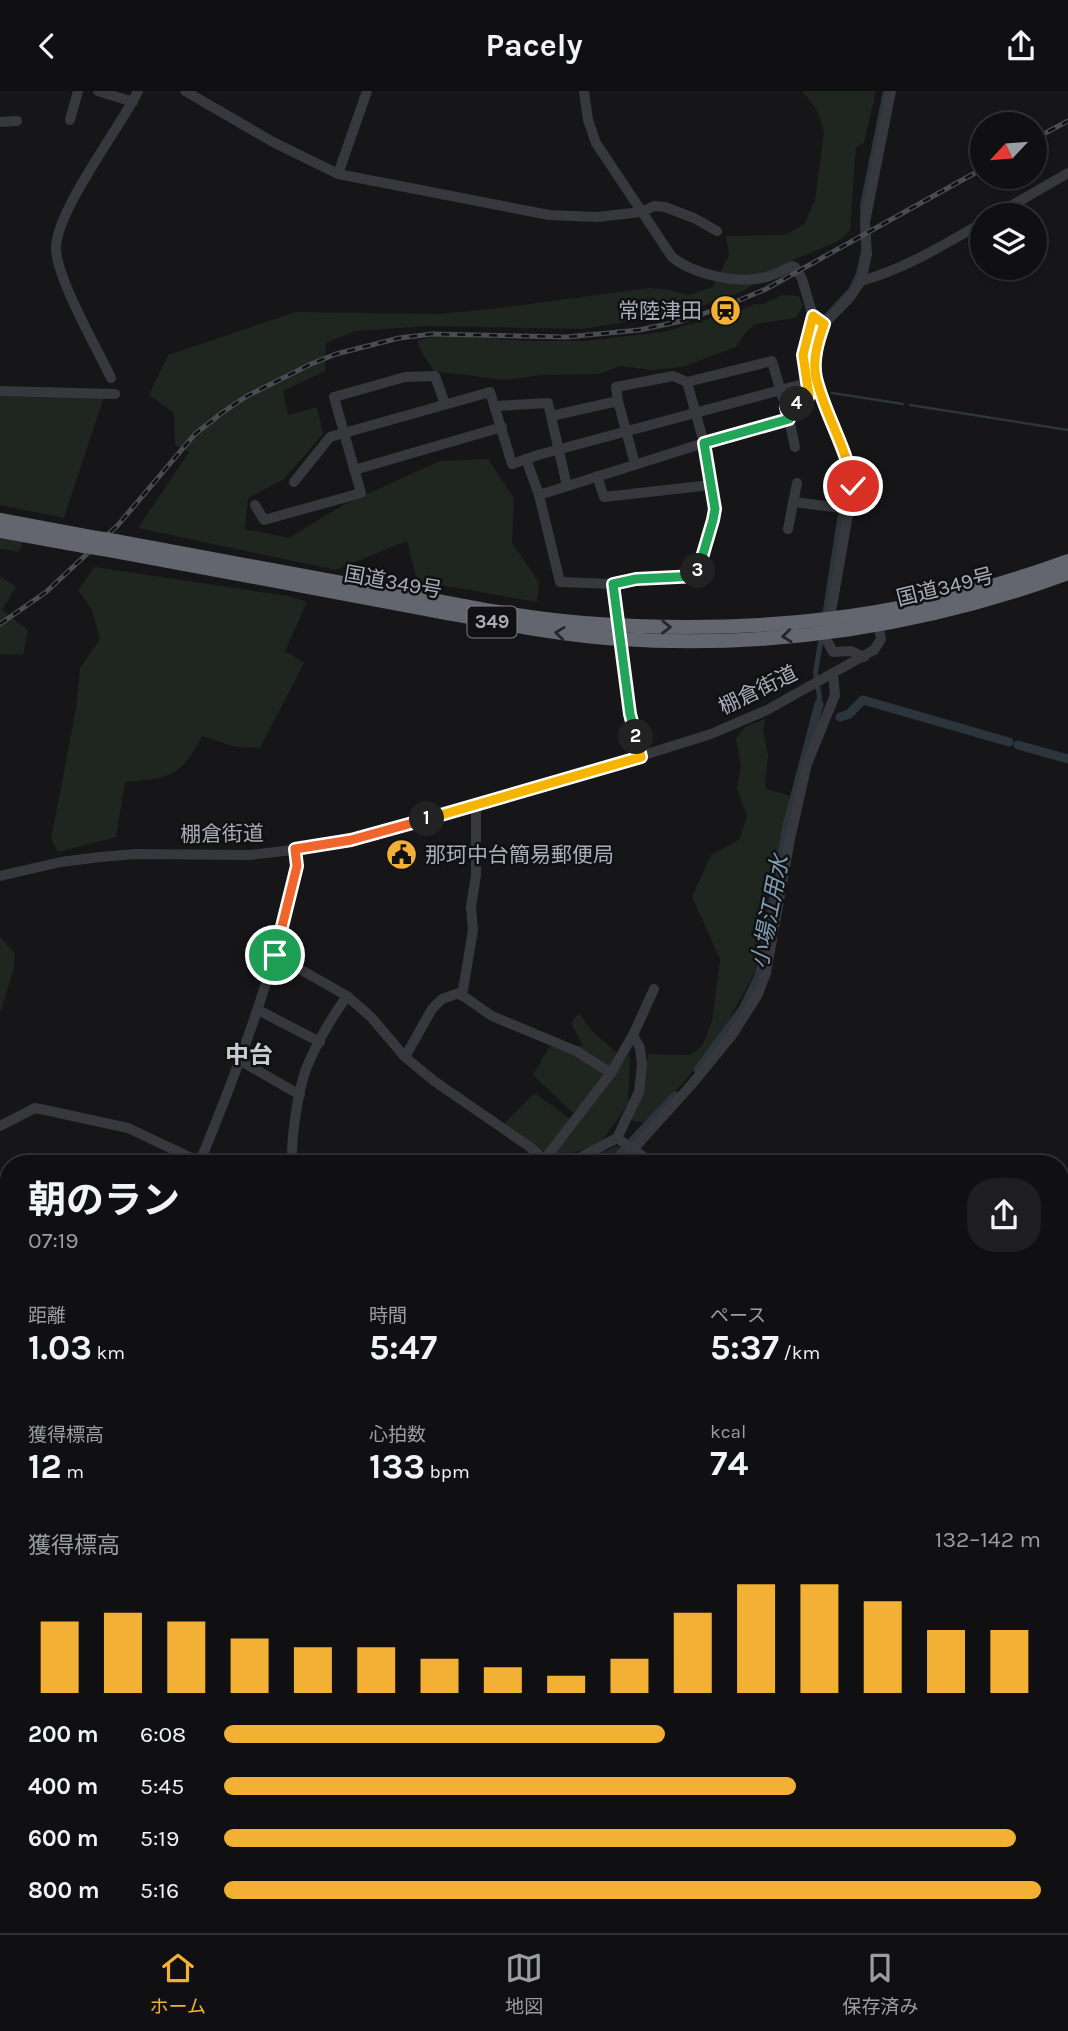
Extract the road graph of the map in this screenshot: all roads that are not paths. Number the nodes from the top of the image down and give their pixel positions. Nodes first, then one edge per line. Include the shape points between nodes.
1 (78, 91) edge
2 (98, 91) edge
3 (138, 91) edge
4 (185, 91) edge
5 (367, 91) edge
6 (584, 91) edge
7 (891, 91) edge
8 (361, 96) edge
9 (133, 102) junction
10 (70, 120) dead end
11 (17, 121) dead end
12 (0, 122) edge
13 (1068, 173) edge
14 (338, 174) junction
15 (1016, 203) edge
16 (641, 212) junction
17 (970, 230) edge
18 (717, 231) dead end
19 (861, 281) junction
20 (813, 316) junction
21 (824, 324) junction
22 (111, 378) dead end
23 (687, 382) junction
24 (807, 383) junction
25 (0, 391) edge
26 (782, 391) junction
27 (115, 394) dead end
28 (618, 401) junction
29 (444, 404) junction
30 (495, 406) junction
31 (786, 407) junction
32 (696, 414) junction
33 (551, 416) junction
34 (789, 419) junction
35 (502, 427) junction
36 (344, 431) junction
37 (625, 433) junction
38 (704, 443) junction
39 (795, 447) dead end
40 (558, 449) junction
41 (526, 459) junction
42 (635, 464) junction
43 (354, 470) junction
44 (597, 476) junction
45 (294, 482) dead end
46 (797, 483) dead end
47 (710, 485) junction
48 (568, 486) junction
49 (539, 495) junction
50 (793, 502) junction
51 (255, 505) dead end
52 (845, 509) junction
53 (0, 520) edge
54 (788, 529) dead end
55 (0, 531) edge
56 (88, 541) junction
57 (1068, 561) edge
58 (1068, 573) edge
59 (613, 584) junction
60 (831, 612) dead end
61 (878, 619) junction
62 (619, 632) junction
63 (827, 641) dead end
64 (864, 656) junction
65 (833, 674) junction
66 (641, 757) junction
67 (476, 805) junction
68 (295, 849) junction
69 (0, 876) edge
70 (275, 955) junction
71 (654, 989) dead end
72 (347, 996) junction
73 (462, 996) junction
74 (258, 1010) junction
75 (634, 1035) junction
76 (320, 1042) junction
77 (405, 1057) junction
78 (241, 1061) junction
79 (611, 1073) junction
80 (300, 1095) junction
81 (0, 1126) edge
82 (626, 1145) junction
83 (184, 1155) edge
84 (203, 1155) edge
85 (292, 1155) edge
86 (535, 1155) edge
87 (550, 1155) edge
88 (595, 1155) edge
89 (623, 1155) edge
90 (641, 1155) edge

1 - 10 street
2 - 9 street
3 - 9 street
4 - 14 street
5 - 8 street
6 - 16 street via 596,143
7 - 19 street via 865,222 867,254
8 - 14 street
9 - 22 street via 69,209 56,249 64,279
11 - 12 street
13 - 15 street
14 - 16 street via 549,215 597,217
16 - 18 street via 665,207
16 - 20 street via 672,257 691,269 748,280 795,267
17 - 19 street via 928,254
19 - 21 street
20 - 21 street
20 - 24 street via 803,355
21 - 52 street via 817,345 816,377 850,464 853,486
23 - 26 street via 772,361
23 - 28 street via 673,376 616,387
23 - 32 street
24 - 26 street
24 - 31 street via 805,402
25 - 27 street
26 - 31 street
26 - 32 street
28 - 33 street
28 - 37 street
29 - 30 street via 490,392
29 - 36 street
29 - 36 street via 435,376 405,377 334,397
30 - 33 street via 548,403
30 - 35 street
31 - 34 street
32 - 37 street
32 - 38 street
33 - 40 street
34 - 38 street
34 - 39 street
35 - 41 street via 512,464
35 - 43 street
36 - 43 street
36 - 45 street via 330,437
37 - 40 street
37 - 42 street
38 - 42 street
38 - 47 street
40 - 41 street
40 - 48 street
41 - 49 street
42 - 44 street
43 - 51 street via 361,493 264,520
44 - 47 street via 604,497
44 - 48 street
46 - 50 street
47 - 59 street via 715,498 713,520 697,576
48 - 49 street
49 - 59 street via 560,582
50 - 52 street
50 - 54 street
52 - 60 street
53 - 56 highway, 国道349号 / 349
55 - 56 highway, 国道349号 / 349
56 - 62 highway, 国道349号 / 349, bridge
57 - 61 highway, 国道349号 / 349
58 - 61 highway, 国道349号 / 349 via 963,607
59 - 62 street
61 - 62 highway, 国道349号 / 349 via 759,639 698,641
61 - 64 street, 棚倉街道 via 879,646
62 - 66 street
63 - 64 street via 833,653 851,651
64 - 65 street, 棚倉街道
65 - 66 street, 棚倉街道 via 736,724
65 - 82 street via 835,695 807,764 766,973 757,996 692,1084
66 - 67 street, 棚倉街道
67 - 68 street, 棚倉街道 via 351,840
67 - 73 street via 473,930
68 - 69 street, 棚倉街道 via 248,855 100,857
68 - 70 street via 297,866
70 - 72 street
70 - 74 street
71 - 75 street
72 - 76 street
72 - 77 street
73 - 77 street via 459,993 437,1004
73 - 79 street via 492,1016 576,1051
74 - 76 street
74 - 78 street
75 - 79 street
75 - 82 street via 642,1064
76 - 80 street via 307,1064
77 - 86 street
78 - 80 street
78 - 84 street
79 - 87 street
80 - 85 street
81 - 83 street via 35,1108 128,1128
82 - 88 street
82 - 89 street
82 - 90 street

